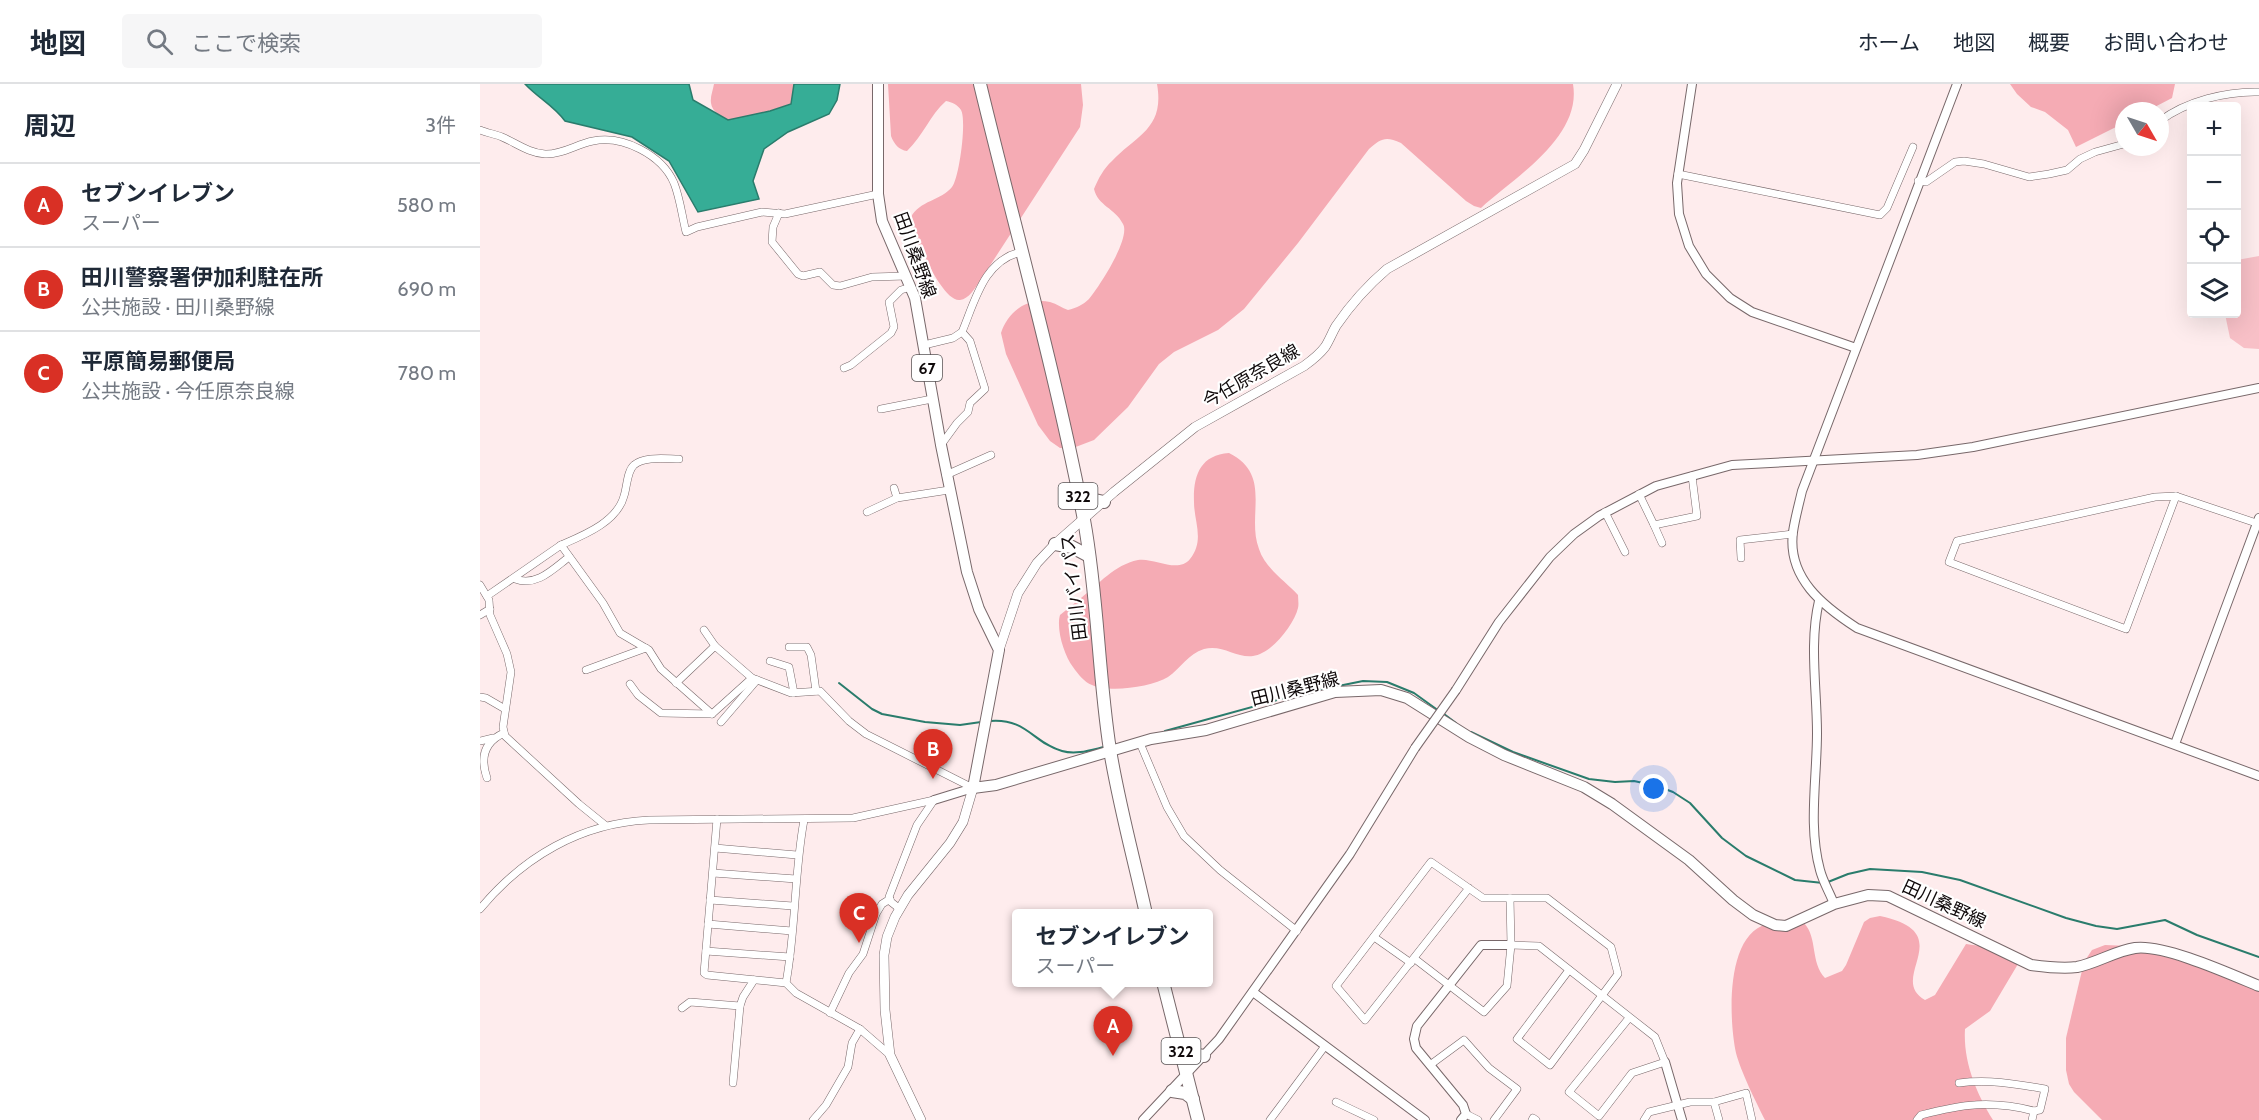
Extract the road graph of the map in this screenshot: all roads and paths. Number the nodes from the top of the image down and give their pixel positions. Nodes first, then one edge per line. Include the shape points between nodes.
1 (878, 84) edge
2 (980, 84) edge
3 (1617, 84) edge
4 (1692, 84) edge
5 (1957, 84) edge
6 (2259, 92) edge
7 (2169, 115) edge
8 (480, 130) edge
9 (2115, 146) edge
10 (1913, 147) dead end
11 (1678, 174) junction
12 (1918, 181) junction
13 (878, 194) junction
14 (779, 213) junction
15 (1021, 252) junction
16 (906, 276) junction
17 (911, 287) junction
18 (962, 332) junction
19 (924, 345) junction
20 (1856, 348) junction
21 (843, 368) dead end
22 (2259, 388) edge
23 (933, 399) junction
24 (893, 407) junction
25 (881, 409) dead end
26 (889, 414) dead end
27 (941, 445) junction
28 (991, 455) dead end
29 (679, 459) dead end
30 (1812, 461) junction
31 (946, 475) junction
32 (1692, 476) junction
33 (894, 488) dead end
34 (949, 490) junction
35 (1078, 492) junction
36 (1639, 494) junction
37 (2176, 496) junction
38 (897, 498) junction
39 (1104, 501) junction
40 (867, 512) dead end
41 (1605, 512) junction
42 (1084, 520) junction
43 (2258, 522) edge
44 (1654, 525) junction
45 (1793, 534) junction
46 (1662, 543) dead end
47 (1055, 544) junction
48 (561, 545) junction
49 (1625, 552) dead end
50 (1089, 556) junction
51 (569, 557) junction
52 (1741, 558) dead end
53 (515, 579) junction
54 (480, 585) edge
55 (487, 596) junction
56 (1820, 601) junction
57 (490, 609) junction
58 (480, 615) edge
59 (704, 630) dead end
60 (715, 646) junction
61 (789, 647) dead end
62 (646, 648) junction
63 (999, 650) junction
64 (770, 661) dead end
65 (586, 670) dead end
66 (755, 679) junction
67 (676, 683) junction
68 (630, 684) dead end
69 (816, 691) junction
70 (794, 693) junction
71 (482, 696) edge
72 (505, 709) junction
73 (712, 714) junction
74 (721, 722) dead end
75 (504, 733) junction
76 (493, 738) junction
77 (480, 741) edge
78 (1140, 743) junction
79 (2175, 744) junction
80 (1110, 750) junction
81 (2259, 776) edge
82 (487, 778) dead end
83 (973, 788) junction
84 (934, 800) junction
85 (717, 819) junction
86 (804, 820) junction
87 (604, 825) junction
88 (714, 848) junction
89 (797, 855) junction
90 (712, 873) junction
91 (795, 879) junction
92 (1469, 888) junction
93 (1510, 898) junction
94 (890, 899) junction
95 (710, 900) junction
96 (1834, 904) junction
97 (793, 906) junction
98 (480, 909) edge
99 (900, 909) junction
100 (1145, 909) edge
101 (708, 924) junction
102 (792, 931) junction
103 (1297, 931) junction
104 (1374, 937) junction
105 (1511, 945) junction
106 (706, 951) junction
107 (790, 957) junction
108 (1413, 961) junction
109 (1569, 970) junction
110 (754, 980) junction
111 (786, 982) junction
112 (1449, 986) junction
113 (2259, 986) edge
114 (1164, 987) edge
115 (1253, 992) junction
116 (1603, 996) junction
117 (740, 1006) junction
118 (682, 1008) dead end
119 (831, 1013) junction
120 (1629, 1018) junction
121 (860, 1029) junction
122 (1325, 1046) junction
123 (1180, 1048) junction
124 (890, 1056) junction
125 (1204, 1056) junction
126 (1665, 1062) junction
127 (1430, 1065) junction
128 (1187, 1075) junction
129 (733, 1083) dead end
130 (1959, 1083) dead end
131 (1172, 1091) junction
132 (1193, 1099) junction
133 (1336, 1102) dead end
134 (1714, 1102) junction
135 (1678, 1105) junction
136 (2034, 1111) junction
137 (1464, 1117) edge
138 (813, 1120) edge
139 (921, 1120) edge
140 (1143, 1120) edge
141 (1198, 1120) edge
142 (1270, 1120) edge
143 (1374, 1120) edge
144 (1425, 1120) edge
145 (1478, 1120) edge
146 (1494, 1120) edge
147 (1644, 1120) edge
148 (1682, 1120) edge
149 (1719, 1120) edge
150 (1752, 1120) edge
151 (1917, 1120) edge
152 (2032, 1120) edge

1 - 13 main road, 田川桑野線 / 67
2 - 15 highway, 田川バイパス / 322
3 - 39 main road, 今任原奈良線 via 1575,164 1387,269 1368,284 1317,356 1195,427
4 - 11 street
5 - 12 street
6 - 7 street via 2230,93
8 - 14 street via 544,154 595,141 618,141 632,146 669,174 686,232 762,212
9 - 12 street via 2080,159 2067,170 2049,174 2029,177 1964,161 1954,162 1926,182
10 - 11 street via 1887,208 1880,214
11 - 20 street via 1679,214 1689,246 1706,274 1730,298 1752,312
12 - 20 street
13 - 14 street
13 - 16 main road, 田川桑野線 / 67 via 882,221
14 - 16 street via 772,242 798,274 820,272 833,285 840,286 872,278
15 - 18 street via 1000,260 986,275
15 - 35 highway, 田川バイパス / 322
16 - 17 main road, 田川桑野線 / 67
17 - 19 main road, 田川桑野線 / 67
17 - 21 street via 901,290 889,302 894,327 891,333
18 - 19 street
18 - 27 street via 970,341 985,389 970,403 968,412
19 - 23 main road, 田川桑野線 / 67
20 - 30 street
22 - 30 street via 1973,447 1917,455
23 - 24 street
23 - 27 main road, 田川桑野線 / 67
24 - 25 street
24 - 26 street
27 - 31 main road, 田川桑野線 / 67
28 - 31 street
29 - 48 street via 634,464 620,507 602,525
30 - 32 street via 1732,465
30 - 45 street
31 - 34 main road, 田川桑野線 / 67
32 - 36 street
32 - 44 street via 1697,516
33 - 38 street
34 - 38 street
34 - 63 main road, 田川桑野線 / 67 via 966,572
35 - 39 highway via 1086,498
35 - 42 highway, 田川バイパス / 322
36 - 41 street
36 - 44 street
37 - 37 street via 2155,497 1957,541 1949,562 2126,629
37 - 43 street
38 - 40 street
39 - 42 main road, 今任原奈良線
41 - 49 street
41 - 103 street, bridge via 1550,557 1499,622
42 - 47 main road, 今任原奈良線
42 - 50 highway, 田川バイパス / 322
43 - 79 street
44 - 46 street
45 - 52 street via 1740,540
45 - 56 street via 1792,553 1799,572
47 - 50 highway via 1072,546
47 - 63 main road, 今任原奈良線 via 1018,593
48 - 51 street
48 - 53 street
50 - 80 highway, 田川バイパス / 322
51 - 53 street via 539,579
51 - 62 street via 620,633
53 - 55 street
54 - 55 street
55 - 57 street
56 - 79 street via 1857,628
56 - 96 street via 1815,616 1815,841 1820,871
57 - 58 street
57 - 72 street via 511,672
59 - 60 street
60 - 66 street
60 - 67 street
61 - 69 street via 807,647
62 - 65 street
62 - 67 street
63 - 83 main road
64 - 70 street via 789,667
66 - 70 street
66 - 73 street
66 - 74 street
67 - 73 street
68 - 73 street via 662,713
69 - 70 street
69 - 83 street via 827,696 866,735
71 - 72 street
72 - 75 street
75 - 76 street
75 - 87 street
76 - 77 street
76 - 82 street via 481,760
78 - 80 main road, 田川桑野線
78 - 96 main road, 田川桑野線 via 1206,730 1335,692 1381,690 1407,698 1504,756 1584,787 1689,860 1753,915 1775,926 1786,926
78 - 103 street via 1184,837
79 - 81 street
80 - 83 main road, 田川桑野線 via 996,785
80 - 100 highway, 田川バイパス / 322
83 - 84 street
83 - 99 main road via 963,822
84 - 86 street via 853,818
84 - 94 street via 917,825
85 - 86 street
85 - 87 street
85 - 88 street
86 - 89 street
87 - 98 street via 531,861
88 - 89 street
88 - 90 street
89 - 91 street
90 - 91 street
90 - 95 street
91 - 97 street
92 - 93 street via 1483,898
92 - 104 street via 1431,862
92 - 108 street
93 - 105 street
93 - 116 street via 1547,898 1611,948 1618,974
94 - 99 street
94 - 119 street via 876,914 863,954 849,973
95 - 97 street
95 - 101 street
96 - 113 main road, 田川桑野線 via 1868,895 1888,896 2031,964 2077,967 2134,948 2150,948 2194,960
97 - 102 street
99 - 124 main road via 884,955
101 - 102 street
101 - 106 street
102 - 107 street
103 - 115 street
104 - 108 street
104 - 108 street via 1336,986 1365,1020
105 - 109 street via 1539,946
105 - 112 street via 1481,945
105 - 112 street via 1507,986 1484,1012
106 - 107 street
106 - 110 street via 707,975
107 - 111 street
108 - 112 street
109 - 116 street
109 - 116 street via 1518,1040 1550,1065
110 - 111 street
110 - 117 street
111 - 119 street via 795,993
112 - 127 street via 1418,1026 1414,1039 1416,1048
114 - 123 highway, 322
115 - 122 street
115 - 125 street
116 - 120 street
117 - 118 street via 690,1002
117 - 129 street
119 - 121 street
120 - 126 street via 1654,1037
120 - 126 street via 1569,1092 1599,1116 1632,1073
121 - 124 street
121 - 138 street via 852,1042 848,1067
122 - 142 street
122 - 144 street
123 - 125 highway
123 - 128 highway, 322
124 - 139 main road
125 - 128 street
126 - 135 street
127 - 137 street via 1463,1105
127 - 146 street via 1464,1040 1517,1089
128 - 131 street
128 - 132 highway, 322
130 - 136 street via 2003,1082 2045,1089 2040,1110
131 - 132 highway
131 - 140 street
132 - 141 highway, 322
133 - 143 street
134 - 135 street
134 - 149 street
134 - 150 street via 1746,1093
135 - 147 street via 1649,1112
135 - 148 street
136 - 151 street via 2012,1105 1971,1103 1920,1115
136 - 152 street
137 - 145 street

